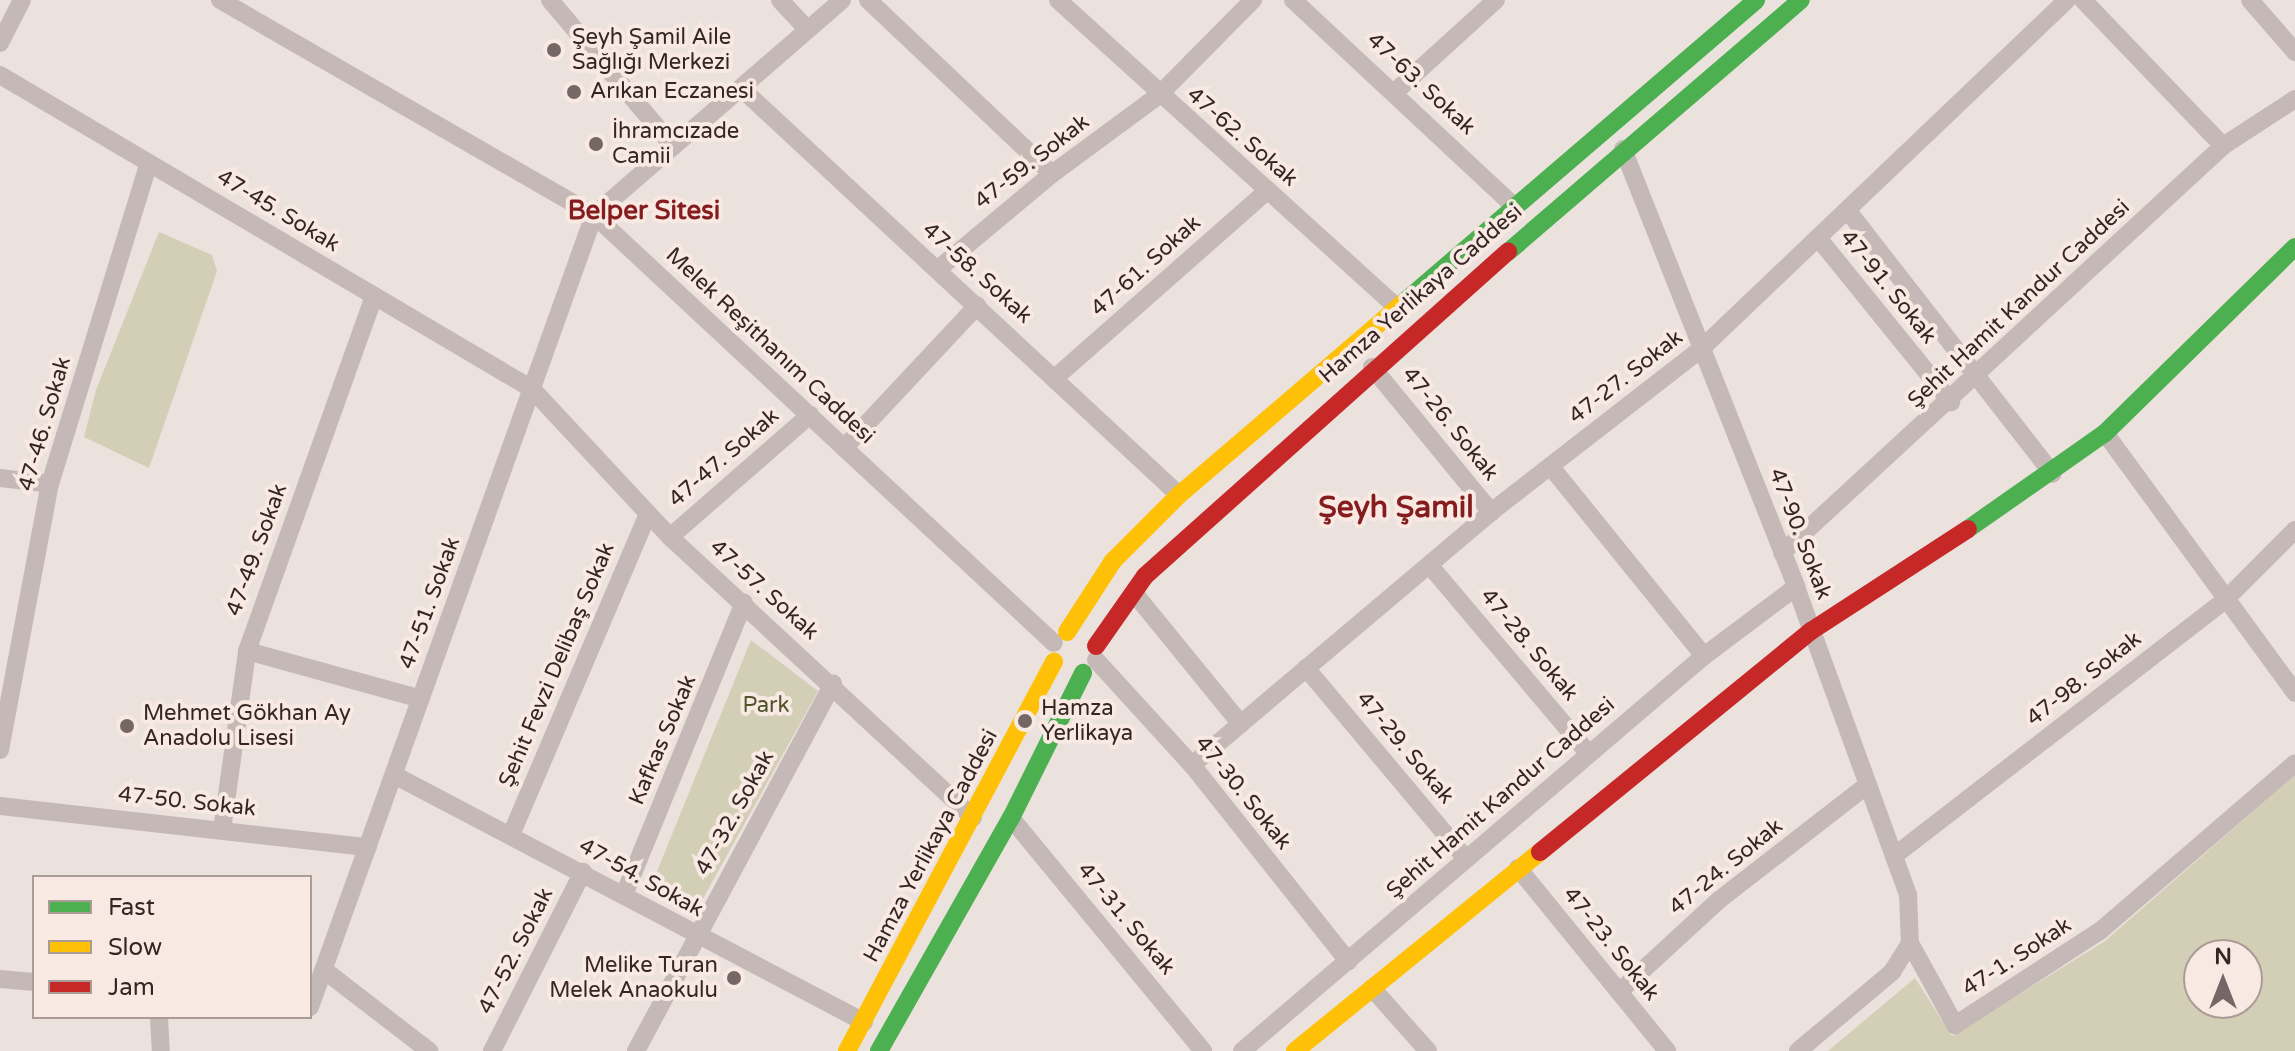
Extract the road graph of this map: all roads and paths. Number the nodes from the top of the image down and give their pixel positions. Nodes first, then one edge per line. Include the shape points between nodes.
1 (22, 0) edge
2 (220, 0) edge
3 (550, 0) edge
4 (780, 0) edge
5 (842, 0) edge
6 (868, 0) edge
7 (1058, 0) edge
8 (1253, 0) edge
9 (1293, 0) edge
10 (1496, 0) edge
11 (1756, 0) edge
12 (1801, 0) edge
13 (2067, 0) edge
14 (2083, 0) edge
15 (2250, 0) edge
16 (806, 28) junction
17 (0, 43) edge
18 (2295, 52) edge
19 (0, 75) edge
20 (742, 89) junction
21 (1396, 91) junction
22 (1159, 95) junction
23 (2295, 99) edge
24 (672, 145) junction
25 (2223, 146) junction
26 (1623, 149) junction
27 (149, 163) junction
28 (1052, 174) junction
29 (1267, 191) junction
30 (1514, 206) junction
31 (1848, 211) junction
32 (594, 215) junction
33 (1819, 239) junction
34 (2295, 247) edge
35 (937, 270) junction
36 (374, 296) junction
37 (977, 306) junction
38 (1396, 306) junction
39 (1701, 349) junction
40 (1372, 367) junction
41 (1056, 377) junction
42 (1977, 377) junction
43 (532, 389) junction
44 (1951, 402) junction
45 (810, 415) junction
46 (2105, 433) junction
47 (844, 448) junction
48 (1551, 467) junction
49 (2053, 474) junction
50 (0, 478) edge
51 (50, 484) junction
52 (1179, 495) junction
53 (1491, 512) junction
54 (648, 514) junction
55 (2295, 530) edge
56 (670, 537) junction
57 (1782, 553) junction
58 (1431, 567) junction
59 (1796, 587) junction
60 (1134, 593) junction
61 (2226, 599) junction
62 (744, 603) junction
63 (1811, 631) junction
64 (1058, 646) junction
65 (247, 651) junction
66 (1704, 656) junction
67 (1091, 660) junction
68 (1306, 668) junction
69 (833, 684) junction
70 (2295, 693) edge
71 (421, 699) junction
72 (2, 724) edge
73 (1241, 724) junction
74 (0, 750) edge
75 (1589, 754) junction
76 (2295, 763) edge
77 (1192, 765) junction
78 (394, 775) junction
79 (1867, 785) junction
80 (0, 806) edge
81 (973, 818) junction
82 (1011, 818) junction
83 (222, 830) junction
84 (511, 835) junction
85 (368, 847) junction
86 (1894, 856) junction
87 (1466, 859) junction
88 (1518, 868) junction
89 (583, 872) junction
90 (624, 895) junction
91 (695, 935) junction
92 (1910, 943) junction
93 (1348, 961) junction
94 (324, 970) junction
95 (0, 979) edge
96 (32, 982) edge
97 (1372, 988) junction
98 (1619, 992) junction
99 (312, 1002) edge
100 (159, 1019) edge
101 (864, 1022) junction
102 (161, 1051) edge
103 (429, 1051) edge
104 (492, 1051) edge
105 (636, 1051) edge
106 (847, 1051) edge
107 (879, 1051) edge
108 (1203, 1051) edge
109 (1242, 1051) edge
110 (1295, 1051) edge
111 (1428, 1051) edge
112 (1667, 1051) edge
113 (1798, 1051) edge

1 - 17 street
2 - 32 street, Melek Reşithanım Caddesi
3 - 24 street
4 - 16 street
5 - 16 street
6 - 28 street
7 - 22 street, 47-62. Sokak
8 - 22 street, 47-59. Sokak
9 - 21 street, 47-63. Sokak
10 - 21 street
11 - 30 street, Hamza Yerlikaya Caddesi
12 - 26 street, Hamza Yerlikaya Caddesi
13 - 31 street, 47-27. Sokak
14 - 25 street
15 - 18 street
16 - 20 street
19 - 27 street, 47-45. Sokak
20 - 24 street
20 - 35 street, 47-58. Sokak
21 - 30 street, 47-63. Sokak
22 - 28 street, 47-59. Sokak
22 - 29 street, 47-62. Sokak
23 - 25 street, Şehit Hamit Kandur Caddesi
24 - 32 street
25 - 42 street, Şehit Hamit Kandur Caddesi
26 - 39 street, 47-90. Sokak
26 - 40 street, Hamza Yerlikaya Caddesi
27 - 36 street, 47-45. Sokak
27 - 51 street, 47-46. Sokak
28 - 35 street, 47-59. Sokak
29 - 38 street, 47-62. Sokak
29 - 41 street, 47-61. Sokak
30 - 38 street, Hamza Yerlikaya Caddesi
31 - 33 street, 47-27. Sokak
31 - 42 street, 47-91. Sokak
32 - 43 street, 47-51. Sokak
32 - 45 street, Melek Reşithanım Caddesi
33 - 39 street, 47-27. Sokak
33 - 44 street, 47-91. Sokak
34 - 46 street
35 - 37 street, 47-58. Sokak
36 - 43 street, 47-45. Sokak
36 - 65 street, 47-49. Sokak
37 - 41 street, 47-58. Sokak
37 - 47 street
38 - 52 street, Hamza Yerlikaya Caddesi
39 - 48 street, 47-27. Sokak
39 - 57 street, 47-90. Sokak
40 - 53 street, 47-26. Sokak
40 - 60 street, Hamza Yerlikaya Caddesi via 1145,576
41 - 52 street, 47-58. Sokak
42 - 44 street, Şehit Hamit Kandur Caddesi
42 - 49 street, 47-91. Sokak
43 - 54 street, 47-57. Sokak
43 - 71 street, 47-51. Sokak
44 - 57 street, Şehit Hamit Kandur Caddesi
45 - 47 street, Melek Reşithanım Caddesi
45 - 56 street, 47-47. Sokak
46 - 49 street
46 - 61 street
47 - 64 street, Melek Reşithanım Caddesi
48 - 53 street, 47-27. Sokak
48 - 66 street
49 - 63 street
50 - 51 street
51 - 72 street, 47-46. Sokak
52 - 64 street, Hamza Yerlikaya Caddesi via 1113,561
53 - 58 street, 47-27. Sokak
54 - 56 street, 47-57. Sokak
54 - 84 street, Şehit Fevzi Delibaş Sokak
55 - 61 street, 47-98. Sokak
56 - 62 street, 47-57. Sokak
57 - 59 street, 47-90. Sokak
58 - 68 street, 47-27. Sokak
58 - 75 street, 47-28. Sokak
59 - 63 street, 47-90. Sokak
59 - 66 street, Şehit Hamit Kandur Caddesi
60 - 67 street, Hamza Yerlikaya Caddesi
60 - 73 street, 47-30. Sokak
61 - 70 street
61 - 86 street, 47-98. Sokak
62 - 69 street, 47-57. Sokak
62 - 90 street, Kafkas Sokak
63 - 79 street, 47-90. Sokak
63 - 88 street
64 - 67 street via 1066,673
64 - 67 street via 1083,632
64 - 81 street, Hamza Yerlikaya Caddesi
65 - 71 street
65 - 83 street, 47-49. Sokak
66 - 75 street, Şehit Hamit Kandur Caddesi
67 - 77 street, 47-30. Sokak
67 - 82 street, Hamza Yerlikaya Caddesi
68 - 73 street, 47-27. Sokak
68 - 87 street, 47-29. Sokak
69 - 81 street, 47-57. Sokak
69 - 91 street, 47-32. Sokak
71 - 78 street, 47-51. Sokak
72 - 74 street, 47-46. Sokak
73 - 77 street, 47-27. Sokak
75 - 87 street, Şehit Hamit Kandur Caddesi
76 - 92 street, 47-1. Sokak via 2100,931 1955,1025
77 - 93 street, 47-30. Sokak
78 - 84 street, 47-54. Sokak
78 - 85 street, 47-51. Sokak
79 - 86 street, 47-90. Sokak
79 - 98 street, 47-24. Sokak via 1719,900
80 - 83 street, 47-50. Sokak
81 - 101 street, Hamza Yerlikaya Caddesi
82 - 107 street, Hamza Yerlikaya Caddesi
82 - 108 street, 47-31. Sokak
83 - 85 street, 47-50. Sokak
84 - 89 street, 47-54. Sokak
85 - 94 street, 47-51. Sokak
86 - 92 street, 47-90. Sokak via 1908,894
87 - 93 street, Şehit Hamit Kandur Caddesi
88 - 97 street
88 - 98 street, 47-23. Sokak
89 - 90 street, 47-54. Sokak
89 - 104 street, 47-52. Sokak
90 - 91 street, 47-54. Sokak
91 - 101 street, 47-54. Sokak
91 - 105 street, 47-32. Sokak
92 - 113 street via 1892,972
93 - 109 street, Şehit Hamit Kandur Caddesi
94 - 99 street, 47-51. Sokak
94 - 103 street
95 - 96 street
97 - 110 street
97 - 111 street
98 - 112 street, 47-23. Sokak
100 - 102 street
101 - 106 street, Hamza Yerlikaya Caddesi

